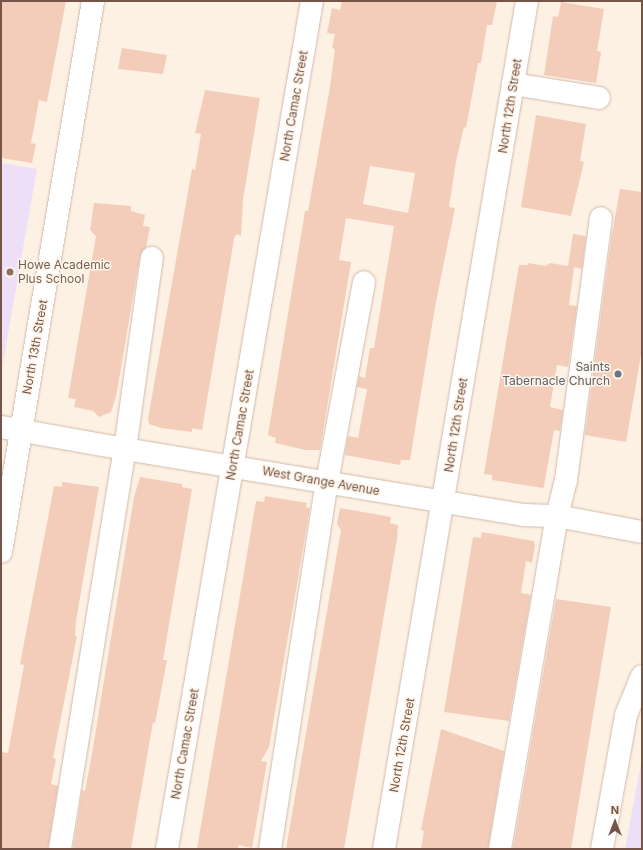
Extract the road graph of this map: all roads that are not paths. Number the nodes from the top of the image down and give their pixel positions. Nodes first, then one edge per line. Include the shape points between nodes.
1 (93, 1) edge
2 (312, 1) edge
3 (527, 1) edge
4 (513, 84) junction
5 (599, 98) dead end
6 (602, 218) dead end
7 (152, 258) dead end
8 (364, 282) dead end
9 (11, 429) edge
10 (124, 449) junction
11 (233, 466) junction
12 (327, 482) junction
13 (444, 501) junction
14 (557, 516) junction
15 (642, 532) edge
16 (1, 552) edge
17 (642, 676) edge
18 (60, 849) edge
19 (167, 849) edge
20 (270, 849) edge
21 (384, 849) edge
22 (500, 849) edge
23 (602, 849) edge

1 - 9 street, North 13th Street
2 - 11 street, North Camac Street
3 - 4 street, North 12th Street
4 - 5 street
4 - 13 street, North 12th Street
6 - 14 street via 566,480
7 - 10 street
8 - 12 street
9 - 10 street, West Grange Avenue
9 - 16 street, North 13th Street
10 - 11 street, West Grange Avenue
10 - 18 street
11 - 12 street, West Grange Avenue
11 - 19 street, North Camac Street
12 - 13 street, West Grange Avenue
12 - 20 street
13 - 14 street, West Grange Avenue via 524,514
13 - 21 street, North 12th Street
14 - 15 street, West Grange Avenue
14 - 22 street
17 - 23 street via 626,715

